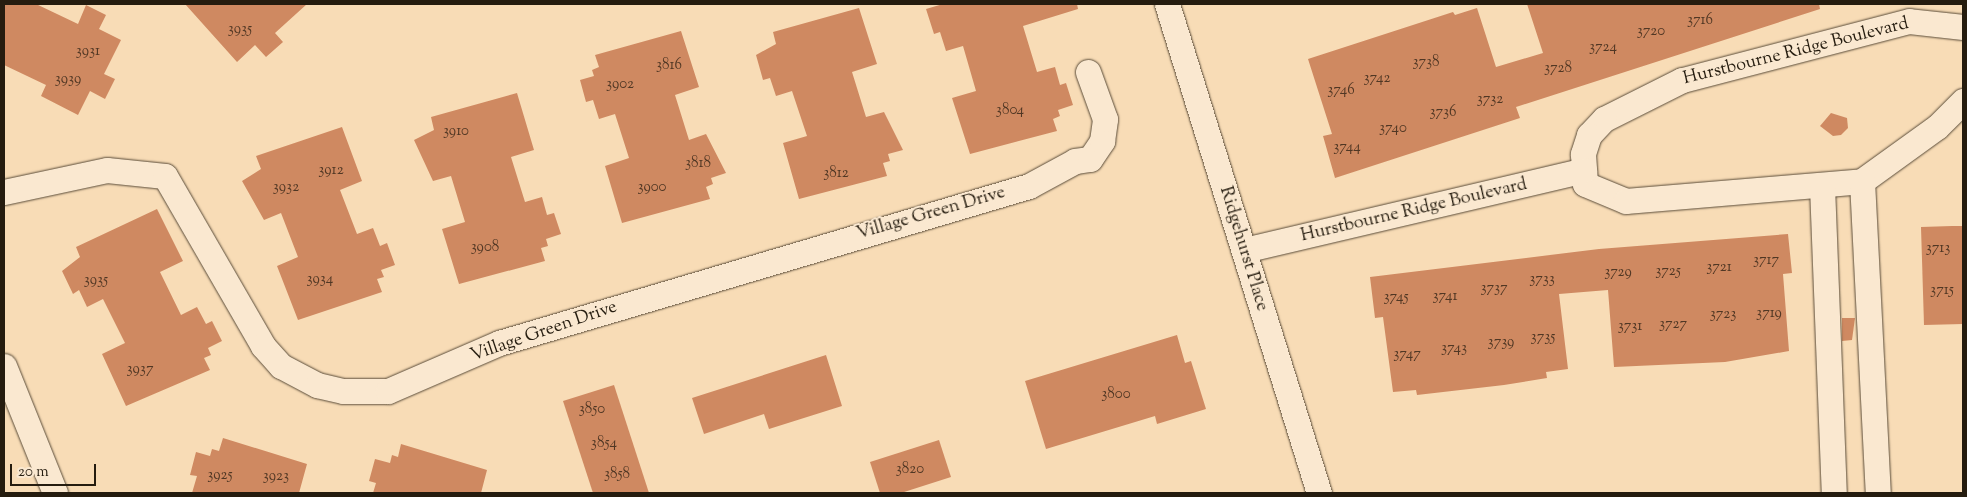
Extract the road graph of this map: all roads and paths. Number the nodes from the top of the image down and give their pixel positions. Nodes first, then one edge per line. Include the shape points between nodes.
1 (1167, 4) edge
2 (1963, 27) edge
3 (1088, 72) dead end
4 (1963, 101) edge
5 (1584, 170) junction
6 (1862, 181) junction
7 (1822, 186) junction
8 (4, 192) edge
9 (1244, 250) junction
10 (4, 366) edge
11 (55, 493) edge
12 (1319, 493) edge
13 (1834, 493) edge
14 (1878, 493) edge

1 - 9 street, Ridgehurst Place
2 - 5 street, Hurstbourne Ridge Boulevard via 1909,21 1682,80 1604,119 1589,136
3 - 8 street, Village Green Drive via 1105,119 1102,141 1090,159 1075,162 1029,186 499,343 388,391 343,391 317,385 281,366 263,346 165,176 107,170
4 - 6 street via 1938,128
5 - 7 street via 1585,184 1626,201
5 - 9 street, Hurstbourne Ridge Boulevard
6 - 7 street
6 - 14 street
7 - 13 street
9 - 12 street, Ridgehurst Place
10 - 11 street

